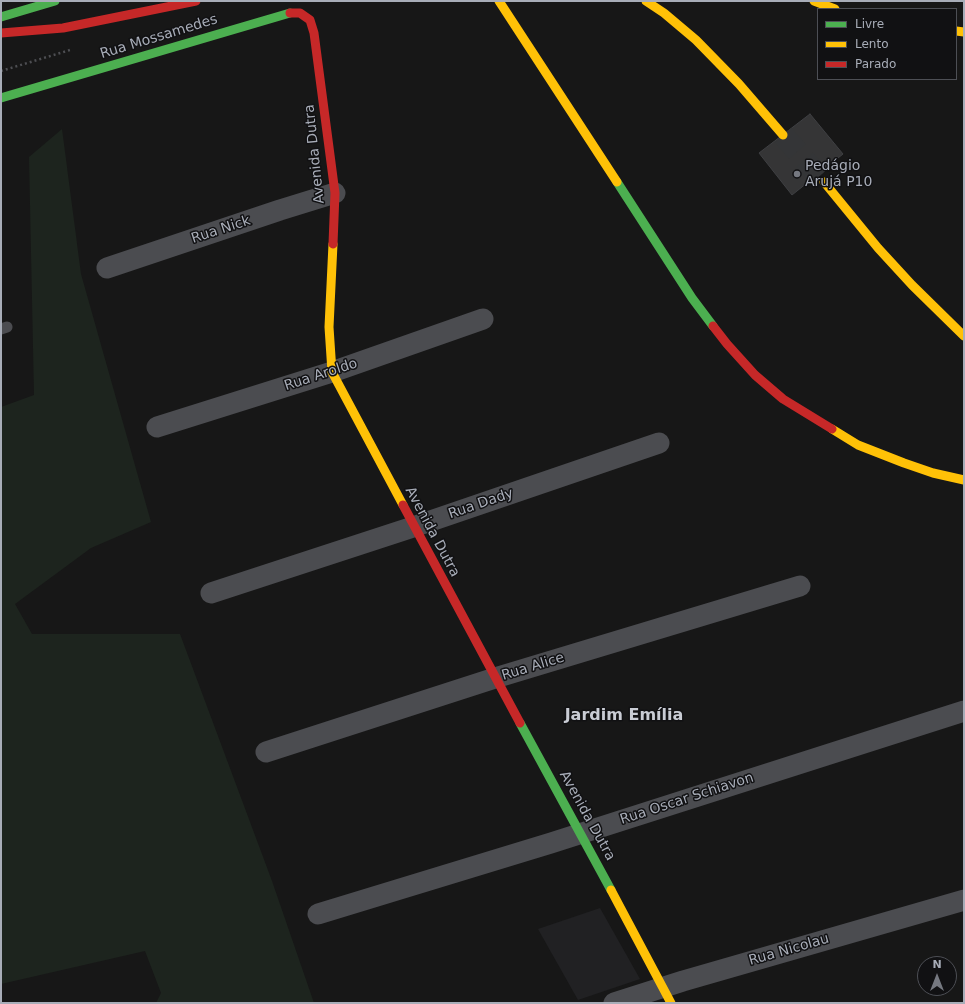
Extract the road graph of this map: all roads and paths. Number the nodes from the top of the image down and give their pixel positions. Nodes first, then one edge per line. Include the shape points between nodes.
1 (56, 1) edge
2 (196, 1) edge
3 (500, 1) edge
4 (646, 1) edge
5 (814, 1) edge
6 (832, 8) edge
7 (1, 17) edge
8 (63, 28) junction
9 (1, 33) edge
10 (314, 34) joint
11 (70, 50) junction
12 (1, 70) edge
13 (79, 76) junction
14 (1, 98) edge
15 (783, 134) tunnel mouth
16 (824, 182) tunnel mouth
17 (335, 193) junction
18 (107, 268) dead end
19 (483, 319) dead end
20 (964, 336) edge
21 (332, 372) junction
22 (157, 427) dead end
23 (659, 443) dead end
24 (964, 480) edge
25 (413, 527) junction
26 (800, 586) dead end
27 (211, 593) dead end
28 (495, 678) junction
29 (964, 711) edge
30 (266, 752) dead end
31 (581, 833) junction
32 (964, 900) edge
33 (318, 914) dead end
34 (667, 995) edge
35 (614, 1003) edge

1 - 7 main road
2 - 8 main road
3 - 24 main road via 692,298 727,344 755,375 783,399 858,445 933,473
4 - 15 main road via 696,40
5 - 6 main road
8 - 9 main road
8 - 11 path
10 - 13 main road, Rua Mossamedes via 310,20 300,13 287,13
10 - 17 main road, Avenida Dutra
11 - 12 path
11 - 13 path
13 - 14 main road, Rua Mossamedes
16 - 20 main road via 912,285
17 - 18 street, Rua Nick
17 - 21 main road, Avenida Dutra via 329,328
19 - 21 street, Rua Aroldo
21 - 22 street, Rua Aroldo
21 - 25 main road, Avenida Dutra
23 - 25 street, Rua Dady
25 - 27 street, Rua Dady
25 - 28 main road, Avenida Dutra
26 - 28 street, Rua Alice
28 - 30 street, Rua Alice
28 - 31 main road, Avenida Dutra
29 - 31 street, Rua Oscar Schiavon
31 - 33 street, Rua Oscar Schiavon
31 - 34 main road, Avenida Dutra
32 - 34 street, Rua Nicolau
34 - 35 street, Rua Nicolau

